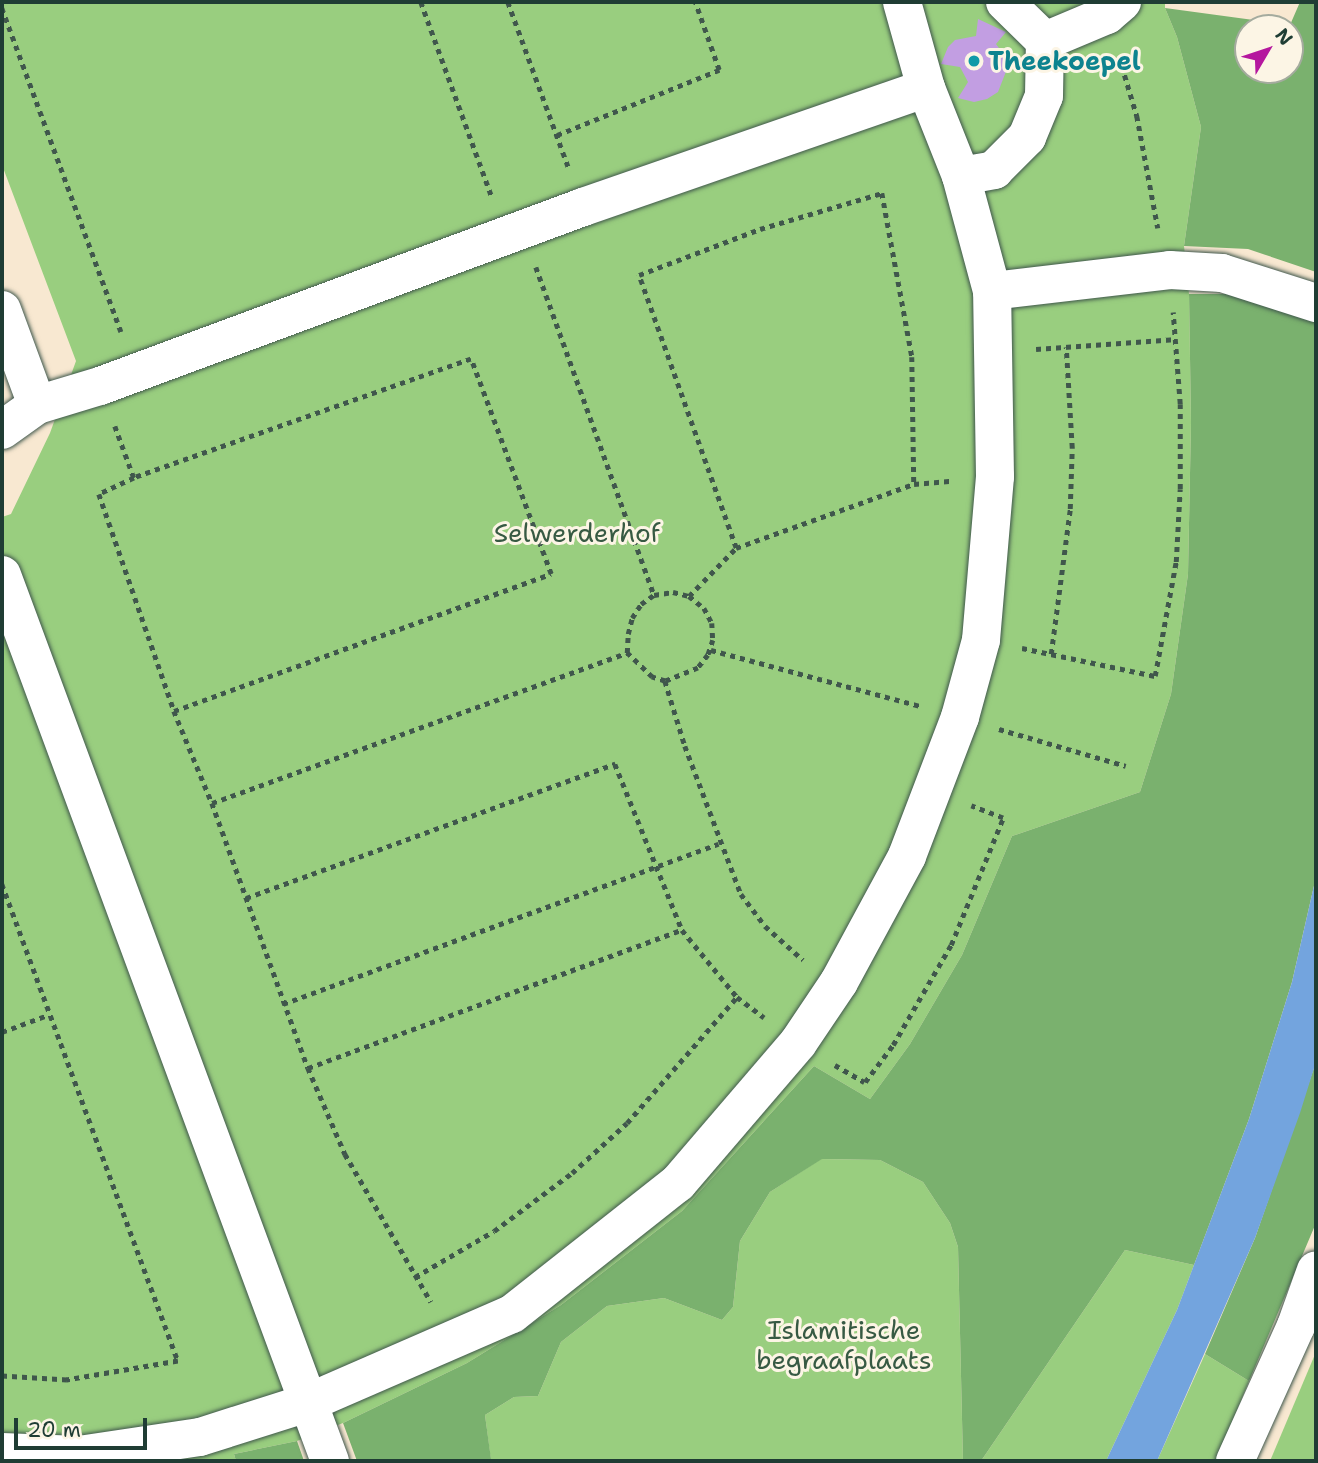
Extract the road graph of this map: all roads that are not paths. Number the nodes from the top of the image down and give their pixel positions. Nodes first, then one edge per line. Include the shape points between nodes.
1 (902, 2) edge
2 (1005, 2) edge
3 (1115, 9) edge
4 (1045, 41) junction
5 (926, 88) junction
6 (961, 176) junction
7 (992, 290) junction
8 (1316, 303) edge
9 (2, 310) edge
10 (37, 405) junction
11 (2, 430) edge
12 (2, 575) edge
13 (1316, 1270) edge
14 (307, 1404) junction
15 (2, 1452) edge
16 (330, 1461) edge
17 (1235, 1461) edge

1 - 5 street
2 - 4 street
3 - 4 street
4 - 6 street via 1044,96 1027,137 994,170
5 - 6 street
5 - 10 street
6 - 7 street
7 - 8 street via 1170,270 1222,273
7 - 14 street via 995,477 981,640 960,718 907,856 839,982 798,1043 678,1183 512,1314
9 - 10 street
10 - 11 street
12 - 14 street
13 - 17 street
14 - 15 street via 200,1437 79,1455
14 - 16 street

